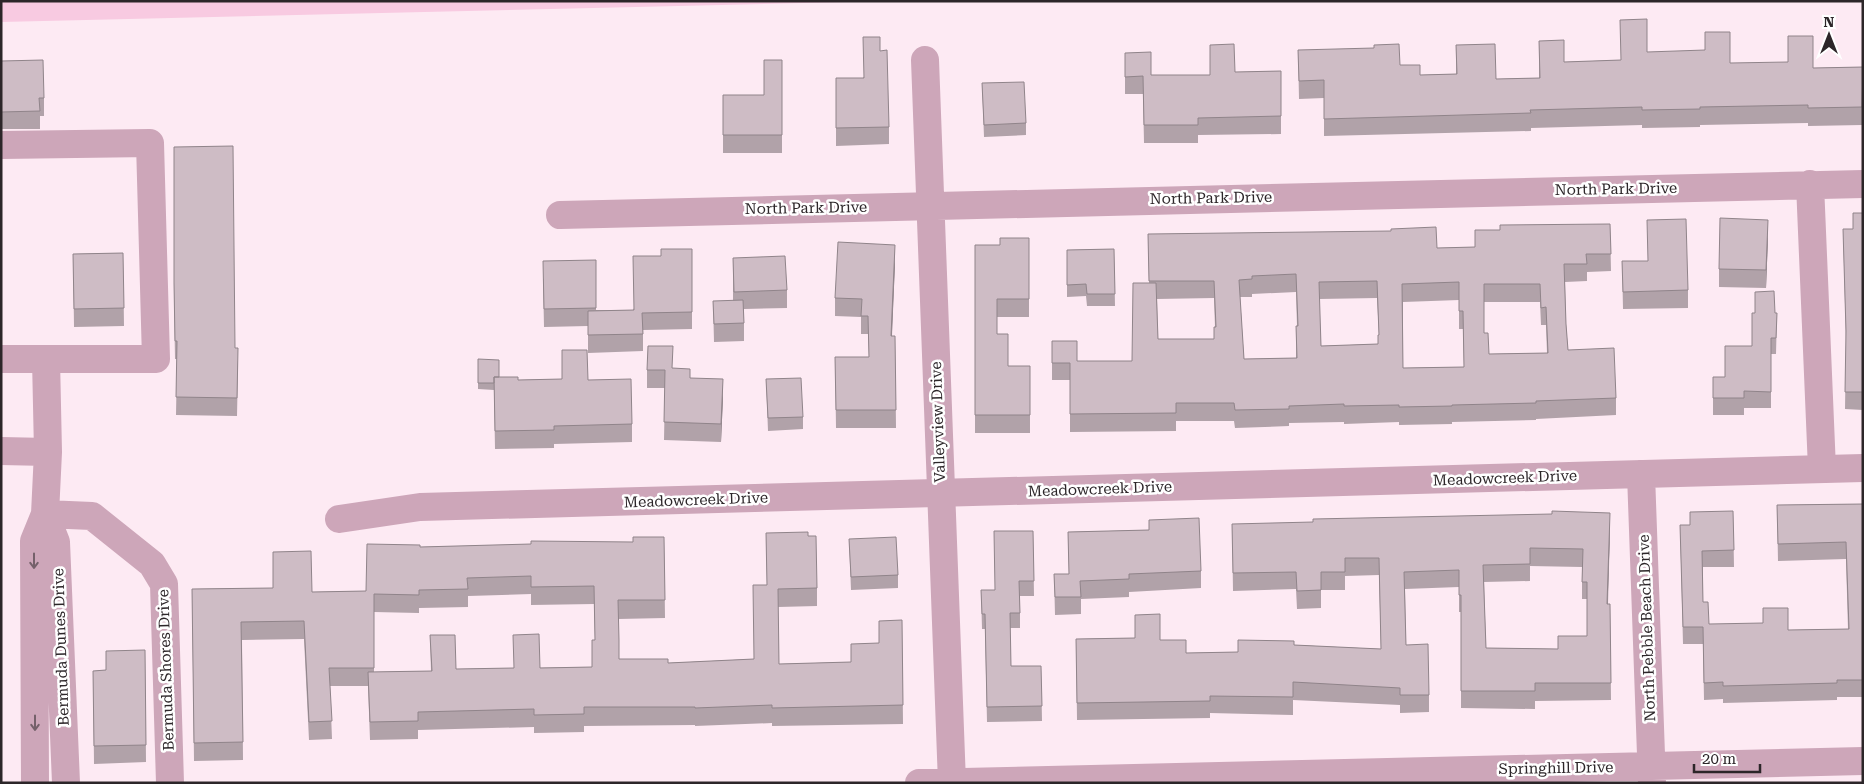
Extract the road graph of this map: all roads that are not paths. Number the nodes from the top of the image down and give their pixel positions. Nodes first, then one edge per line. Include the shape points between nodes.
1 (925, 60) dead end
2 (1, 146) edge
3 (1810, 184) junction
4 (1863, 184) edge
5 (930, 205) junction
6 (560, 215) dead end
7 (1, 359) edge
8 (46, 359) junction
9 (1, 451) edge
10 (48, 452) junction
11 (1863, 468) edge
12 (1822, 469) junction
13 (1641, 474) junction
14 (941, 493) junction
15 (45, 514) junction
16 (339, 519) dead end
17 (1863, 760) edge
18 (1652, 774) edge
19 (952, 782) edge
20 (35, 783) edge
21 (66, 783) edge
22 (170, 783) edge
23 (919, 783) edge

1 - 5 street, Valleyview Drive
2 - 8 street via 150,143 156,359
3 - 4 street, North Park Drive
3 - 5 street, North Park Drive
3 - 12 street
5 - 6 street, North Park Drive
5 - 14 street, Valleyview Drive
7 - 8 street
8 - 10 street, Bermuda Dunes Drive
9 - 10 street
10 - 15 street, Bermuda Dunes Drive
11 - 12 street, Meadowcreek Drive
12 - 13 street, Meadowcreek Drive
13 - 14 street, Meadowcreek Drive
13 - 18 street, North Pebble Beach Drive
14 - 16 street, Meadowcreek Drive via 420,507
14 - 19 street, Valleyview Drive
15 -> 20 street, Bermuda Dunes Drive via 34,541
15 - 21 street, Bermuda Dunes Drive via 56,542
15 - 22 street, Bermuda Shores Drive via 92,516 152,564 164,584
17 - 18 street, Springhill Drive
18 - 19 street, Springhill Drive
19 - 23 street, Springhill Drive

